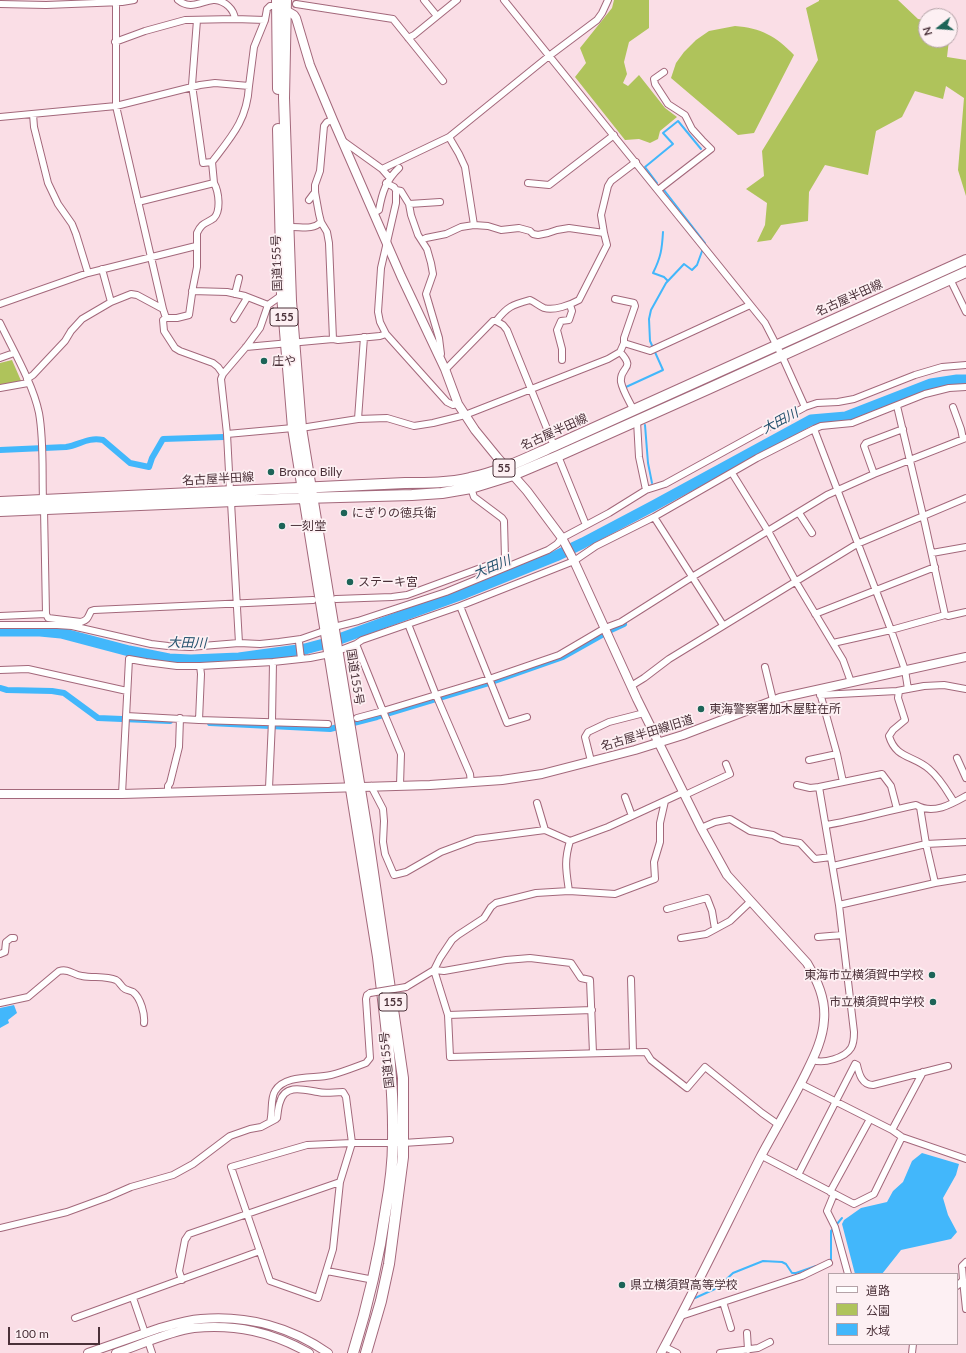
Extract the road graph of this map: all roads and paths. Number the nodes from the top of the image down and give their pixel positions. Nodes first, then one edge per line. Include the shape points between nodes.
1 (134, 0) edge
2 (178, 0) edge
3 (214, 0) edge
4 (424, 0) edge
5 (457, 0) edge
6 (504, 0) edge
7 (608, 0) edge
8 (116, 1) edge
9 (296, 2) edge
10 (0, 4) edge
11 (283, 5) edge
12 (437, 16) junction
13 (235, 19) junction
14 (197, 20) junction
15 (265, 20) junction
16 (408, 38) junction
17 (115, 42) junction
18 (548, 56) junction
19 (664, 72) dead end
20 (443, 81) dead end
21 (192, 86) junction
22 (249, 86) junction
23 (116, 106) junction
24 (33, 114) junction
25 (0, 117) edge
26 (333, 120) junction
27 (614, 135) junction
28 (449, 137) junction
29 (343, 141) junction
30 (212, 162) junction
31 (636, 162) junction
32 (399, 168) dead end
33 (382, 169) junction
34 (388, 180) junction
35 (214, 183) junction
36 (528, 183) dead end
37 (396, 190) junction
38 (658, 190) junction
39 (315, 192) junction
40 (309, 200) dead end
41 (138, 202) junction
42 (440, 202) dead end
43 (409, 204) junction
44 (374, 213) junction
45 (321, 222) junction
46 (474, 225) junction
47 (288, 227) junction
48 (604, 233) junction
49 (422, 240) junction
50 (387, 242) junction
51 (196, 246) junction
52 (151, 257) junction
53 (966, 260) edge
54 (102, 270) junction
55 (966, 272) edge
56 (88, 273) junction
57 (239, 278) dead end
58 (950, 279) junction
59 (192, 291) junction
60 (235, 294) junction
61 (282, 295) junction
62 (247, 298) junction
63 (614, 299) dead end
64 (111, 302) junction
65 (0, 304) edge
66 (570, 304) junction
67 (268, 305) junction
68 (750, 305) junction
69 (163, 309) junction
70 (966, 312) edge
71 (166, 318) junction
72 (234, 319) dead end
73 (496, 321) junction
74 (0, 323) edge
75 (386, 334) junction
76 (364, 337) junction
77 (333, 339) junction
78 (290, 343) junction
79 (624, 343) junction
80 (776, 345) junction
81 (246, 347) junction
82 (620, 352) junction
83 (14, 353) junction
84 (782, 356) junction
85 (439, 357) junction
86 (0, 358) edge
87 (562, 360) dead end
88 (966, 365) edge
89 (445, 369) junction
90 (223, 374) junction
91 (28, 381) junction
92 (966, 387) edge
93 (0, 388) edge
94 (531, 390) junction
95 (458, 404) junction
96 (898, 406) junction
97 (805, 407) junction
98 (953, 407) dead end
99 (465, 415) junction
100 (635, 416) junction
101 (358, 419) junction
102 (297, 428) junction
103 (903, 428) junction
104 (814, 429) junction
105 (228, 434) junction
106 (964, 438) edge
107 (554, 446) junction
108 (558, 456) junction
109 (910, 460) junction
110 (510, 471) junction
111 (732, 473) junction
112 (874, 474) junction
113 (471, 488) junction
114 (646, 490) junction
115 (838, 490) junction
116 (230, 491) junction
117 (307, 493) junction
118 (966, 498) edge
119 (0, 502) edge
120 (231, 502) junction
121 (43, 504) junction
122 (0, 511) edge
123 (799, 513) junction
124 (923, 516) junction
125 (654, 517) junction
126 (586, 525) junction
127 (768, 531) junction
128 (812, 533) dead end
129 (563, 541) junction
130 (858, 544) junction
131 (966, 547) edge
132 (932, 553) junction
133 (573, 559) junction
134 (935, 567) junction
135 (692, 577) junction
136 (796, 582) junction
137 (875, 590) junction
138 (336, 599) dead end
139 (313, 600) dead end
140 (237, 604) junction
141 (460, 606) junction
142 (966, 612) edge
143 (46, 614) junction
144 (815, 614) junction
145 (944, 615) junction
146 (0, 616) edge
147 (408, 624) junction
148 (0, 625) edge
149 (723, 625) junction
150 (605, 628) junction
151 (329, 630) junction
152 (891, 630) junction
153 (239, 642) junction
154 (299, 642) dead end
155 (833, 643) junction
156 (356, 644) junction
157 (335, 652) junction
158 (966, 657) edge
159 (301, 658) junction
160 (272, 662) junction
161 (200, 666) junction
162 (765, 667) dead end
163 (0, 670) edge
164 (905, 670) junction
165 (489, 679) junction
166 (851, 682) junction
167 (630, 686) junction
168 (908, 689) junction
169 (966, 689) edge
170 (127, 691) junction
171 (899, 691) junction
172 (819, 692) junction
173 (436, 694) junction
174 (773, 700) junction
175 (383, 711) junction
176 (644, 712) junction
177 (126, 716) junction
178 (527, 717) dead end
179 (180, 718) junction
180 (357, 718) dead end
181 (199, 720) junction
182 (272, 721) junction
183 (328, 724) dead end
184 (659, 743) junction
185 (837, 754) junction
186 (957, 758) dead end
187 (809, 760) dead end
188 (591, 762) junction
189 (726, 764) dead end
190 (966, 778) edge
191 (843, 782) junction
192 (471, 783) junction
193 (400, 785) junction
194 (797, 785) dead end
195 (354, 786) junction
196 (371, 786) junction
197 (819, 787) junction
198 (269, 788) junction
199 (168, 792) junction
200 (0, 794) edge
201 (122, 794) junction
202 (684, 794) junction
203 (966, 796) edge
204 (625, 797) dead end
205 (665, 801) junction
206 (954, 802) junction
207 (537, 803) dead end
208 (920, 807) junction
209 (897, 809) junction
210 (632, 816) junction
211 (826, 825) junction
212 (701, 828) junction
213 (545, 830) junction
214 (570, 840) junction
215 (966, 842) edge
216 (926, 844) junction
217 (831, 857) junction
218 (833, 866) junction
219 (966, 878) edge
220 (935, 882) junction
221 (569, 891) junction
222 (751, 901) junction
223 (839, 905) junction
224 (667, 909) dead end
225 (715, 929) junction
226 (842, 935) junction
227 (818, 937) dead end
228 (14, 938) dead end
229 (680, 938) dead end
230 (0, 954) edge
231 (434, 970) junction
232 (630, 979) dead end
233 (0, 1003) edge
234 (592, 1010) junction
235 (448, 1015) junction
236 (144, 1023) dead end
237 (633, 1052) junction
238 (593, 1053) junction
239 (813, 1060) junction
240 (948, 1066) dead end
241 (923, 1072) junction
242 (801, 1084) junction
243 (836, 1101) junction
244 (870, 1119) junction
245 (270, 1122) junction
246 (779, 1125) junction
247 (892, 1130) junction
248 (902, 1137) junction
249 (450, 1140) dead end
250 (352, 1143) junction
251 (398, 1143) junction
252 (762, 1156) junction
253 (966, 1160) edge
254 (798, 1175) junction
255 (340, 1182) junction
256 (832, 1193) junction
257 (248, 1214) junction
258 (0, 1228) edge
259 (260, 1251) junction
260 (966, 1262) edge
261 (829, 1263) dead end
262 (327, 1271) junction
263 (848, 1273) edge
264 (182, 1280) junction
265 (374, 1280) junction
266 (963, 1280) junction
267 (958, 1285) edge
268 (132, 1298) junction
269 (723, 1302) junction
270 (966, 1309) edge
271 (681, 1316) junction
272 (75, 1318) dead end
273 (731, 1328) dead end
274 (145, 1333) junction
275 (746, 1333) dead end
276 (148, 1342) junction
277 (770, 1342) dead end
278 (663, 1350) edge
279 (748, 1350) junction
280 (88, 1353) edge
281 (116, 1353) edge
282 (152, 1353) edge
283 (308, 1353) edge
284 (328, 1353) edge
285 (353, 1353) edge
286 (366, 1353) edge
287 (677, 1353) edge
288 (720, 1353) edge

1 - 8 street
2 - 3 street via 193,6
3 - 13 street via 228,5
4 - 12 street
5 - 12 street
6 - 18 street
7 - 18 street via 597,20
8 - 10 street via 46,5
8 - 17 street
9 - 11 street
9 - 16 street via 393,19
11 - 15 street via 268,7
11 - 26 street via 296,18 310,65
11 - 47 main road, 国道155号 / 155
11 - 61 main road, 国道155号 / 155
12 - 16 street via 414,36
13 - 14 street
13 - 15 street
14 - 17 street via 185,20
14 - 21 street
15 - 22 street via 254,47
16 - 20 street
17 - 23 street
18 - 27 street
18 - 28 street
19 - 38 street via 654,79 655,84 668,104 685,115 692,129 711,149
21 - 22 street via 215,83
21 - 23 street
21 - 30 street via 203,163
22 - 30 street via 245,109 238,127
23 - 24 street
23 - 41 street
24 - 25 street
24 - 56 street via 48,183 72,224
26 - 29 street
26 - 39 street via 324,126 320,171
27 - 31 street
27 - 36 street via 549,184
28 - 33 street
28 - 46 street via 465,167
29 - 33 street
29 - 44 street
30 - 35 street
31 - 38 street
31 - 48 street via 608,186 601,215
32 - 34 street
33 - 34 street
34 - 37 street
34 - 44 street via 381,195 379,210
35 - 41 street
35 - 51 street via 218,199 216,215 199,228
37 - 43 street via 401,191
37 - 50 street via 396,203
38 - 68 street
39 - 40 street
39 - 45 street
41 - 52 street
42 - 43 street
43 - 49 street via 411,216
44 - 50 street
45 - 47 street via 310,228
45 - 77 street via 327,232 329,243
46 - 48 street via 501,230 520,228 538,235 569,228
46 - 49 street
47 - 78 main road, 国道155号 / 155
48 - 66 street via 607,245 597,267 579,300
49 - 85 street via 433,274 426,294 439,338
50 - 75 street via 381,268 378,312
50 - 85 street
51 - 52 street
51 - 59 street via 197,263
52 - 54 street
52 - 69 street
53 - 80 main road, 名古屋半田線 / 55
54 - 56 street
54 - 64 street
55 - 58 main road, 名古屋半田線 / 55
56 - 65 street
57 - 60 street
58 - 70 street
58 - 84 main road, 名古屋半田線 / 55
59 - 60 street
59 - 71 street via 189,315
60 - 62 street
61 - 67 street
61 - 78 main road, 国道155号 / 155
62 - 67 street
62 - 72 street
63 - 79 street via 634,303 635,306
64 - 69 street via 132,294
64 - 91 street via 82,319 66,341
66 - 73 street via 546,308 530,300 513,305
66 - 87 street via 570,320 561,321 557,330
67 - 81 street via 260,328
68 - 79 street via 650,351
68 - 80 street via 765,323
69 - 71 street
71 - 90 street via 163,320 163,329 175,348 212,363
73 - 89 street via 493,321
73 - 94 street via 507,330
74 - 83 street
75 - 76 street
75 - 95 street via 447,402
76 - 77 street
76 - 101 street
77 - 78 street
78 - 81 street
78 - 102 main road, 国道155号 / 155
79 - 82 street
80 - 84 street
80 - 100 main road, 名古屋半田線 / 55
81 - 90 street
82 - 94 street
82 - 100 street via 628,361 621,383
83 - 86 street
83 - 91 street
84 - 97 street
84 - 100 main road, 名古屋半田線 / 55
85 - 89 street
88 - 97 street via 942,367 915,375 854,399 817,403
89 - 95 street
90 - 105 street via 221,379
91 - 93 street
91 - 121 street via 35,398 42,433
92 - 96 street via 925,394
94 - 99 street
94 - 107 street
95 - 99 street
96 - 103 street
96 - 104 street via 852,423
97 - 114 street via 665,484
98 - 106 street
99 - 101 street via 423,426 387,418
99 - 110 street via 484,442
100 - 107 main road, 名古屋半田線 / 55
100 - 108 main road, 名古屋半田線 / 55
100 - 114 street via 639,457
101 - 102 street
102 - 105 street
102 - 117 main road, 国道155号 / 155
103 - 109 street
103 - 112 street via 864,446
104 - 111 street
104 - 115 street
105 - 116 street
106 - 109 street
107 - 110 main road, 名古屋半田線 / 55
108 - 110 main road, 名古屋半田線 / 55
108 - 126 street
109 - 112 street
109 - 124 street
110 - 113 main road, 名古屋半田線 / 55
110 - 117 main road, 名古屋半田線 / 55 via 437,483 406,483
110 - 129 street
111 - 125 street
111 - 127 street
112 - 115 street
113 - 117 main road, 名古屋半田線 / 55 via 412,495
113 - 138 street via 474,497 504,521 505,559 407,595
114 - 126 street
115 - 123 street
115 - 130 street
116 - 117 main road, 名古屋半田線 / 55
116 - 121 main road, 名古屋半田線 / 55
117 - 120 main road, 名古屋半田線 / 55
117 - 151 main road, 国道155号 / 155
118 - 124 street
119 - 121 main road, 名古屋半田線 / 55
120 - 121 main road, 名古屋半田線 / 55
120 - 140 street
121 - 122 main road, 名古屋半田線 / 55
121 - 143 street
123 - 127 street
123 - 128 street
124 - 130 street
124 - 132 street
125 - 133 street
125 - 135 street
126 - 129 street
127 - 135 street
127 - 136 street
129 - 133 street
129 - 151 street via 548,550 446,592
130 - 136 street
130 - 137 street
131 - 132 street
132 - 134 street
133 - 141 street
133 - 150 street
134 - 137 street
134 - 145 street
135 - 149 street
135 - 150 street via 621,622
136 - 144 street
136 - 149 street
137 - 144 street
137 - 152 street
139 - 140 street
140 - 143 street via 94,610 81,622 48,618
140 - 153 street
141 - 147 street
141 - 165 street
142 - 145 street
143 - 146 street
144 - 155 street
145 - 152 street
147 - 156 street
147 - 173 street
148 - 153 street via 72,626 168,646 190,647
149 - 167 street
150 - 165 street via 559,654
150 - 167 street
151 - 153 street via 301,639 280,642
151 - 157 main road, 国道155号 / 155
152 - 155 street
152 - 164 street
154 - 159 street
155 - 166 street
156 - 157 street
156 - 175 street
157 - 159 street
157 - 195 main road, 国道155号 / 155
158 - 164 street, 名古屋半田線旧道
159 - 160 street
160 - 161 street
160 - 182 street
161 - 170 street via 177,666 129,659
161 - 181 street
162 - 174 street
163 - 170 street via 28,669
164 - 166 street, 名古屋半田線旧道
164 - 168 street
165 - 173 street
165 - 178 street via 508,723
166 - 172 street, 名古屋半田線旧道
167 - 176 street
168 - 169 street via 944,685
168 - 171 street
170 - 177 street
171 - 172 street
171 - 206 street via 898,698 905,720 889,736 891,742 899,753 929,769
172 - 174 street, 名古屋半田線旧道
172 - 185 street
173 - 175 street
173 - 192 street via 470,774
174 - 184 street, 名古屋半田線旧道
175 - 180 street
175 - 193 street via 401,754
176 - 184 street
176 - 188 street via 609,722 588,732 585,737
177 - 179 street
177 - 201 street
179 - 181 street
179 - 199 street via 179,747
181 - 182 street
182 - 183 street
182 - 198 street
184 - 188 street, 名古屋半田線旧道
184 - 202 street
185 - 187 street
185 - 191 street
186 - 190 street
188 - 192 street, 名古屋半田線旧道 via 542,774
189 - 202 street via 730,774
191 - 197 street
191 - 209 street via 882,774 891,786
192 - 193 street, 名古屋半田線旧道
193 - 196 street, 名古屋半田線旧道
194 - 197 street
195 - 196 street, 名古屋半田線旧道
195 - 198 street, 名古屋半田線旧道
195 - 251 main road, 国道155号 / 155 via 378,956
196 - 213 street via 383,809 385,854 394,875 406,872 441,852 476,839
197 - 211 street
198 - 199 street, 名古屋半田線旧道
199 - 201 street, 名古屋半田線旧道
200 - 201 street, 名古屋半田線旧道
202 - 205 street
202 - 212 street
203 - 206 street
204 - 210 street
205 - 210 street
205 - 221 street via 660,823 660,842 654,862 655,880 615,894
206 - 208 street via 934,810
207 - 213 street
208 - 209 street
208 - 216 street
209 - 211 street
210 - 214 street
211 - 217 street
212 - 217 street via 730,819 750,831 800,843 815,859
212 - 222 street via 727,875
213 - 214 street
214 - 221 street via 566,857
215 - 216 street
216 - 218 street
216 - 220 street
217 - 218 street
218 - 223 street
219 - 220 street
220 - 223 street
221 - 231 street via 536,894 496,903 484,918 452,940
222 - 225 street via 730,921
222 - 239 street via 807,963 815,976 824,1006 824,1019
223 - 226 street
224 - 225 street via 707,898
225 - 229 street via 706,934
226 - 227 street
226 - 239 street via 854,1032 853,1042 849,1050 841,1056 825,1061
228 - 230 street via 6,942 5,952
231 - 234 street via 444,971 530,958 571,963 581,978 590,980
231 - 235 street
231 - 245 street, bridge via 406,987 367,995 369,1061 332,1075 303,1078 280,1085 274,1095
232 - 237 street
233 - 236 street via 28,997 59,971 64,970 80,976 117,981 136,995 145,1018
234 - 235 street
234 - 238 street
235 - 238 street via 450,1057
237 - 238 street
237 - 246 street via 646,1052 651,1060 687,1088 705,1067
239 - 242 street
240 - 241 street
241 - 243 street via 870,1085 863,1081 855,1064
241 - 247 street
242 - 243 street
242 - 246 street
243 - 244 street
243 - 254 street
244 - 247 street
244 - 256 street
245 - 250 street via 277,1118 281,1099 289,1091 301,1089 322,1093 343,1092 346,1097
245 - 258 street via 230,1136 193,1164 173,1175 131,1187 67,1212
246 - 252 street
247 - 248 street
248 - 253 street
248 - 256 street via 874,1194 854,1204
249 - 251 street
250 - 251 street
250 - 255 street
250 - 257 street via 307,1145 231,1167
251 - 265 main road, 国道155号 / 155
251 - 286 main road, 国道155号 / 155 via 403,1157 389,1264
252 - 254 street
252 - 271 street
254 - 256 street
255 - 257 street
255 - 262 street via 333,1249
256 - 263 street via 827,1211 835,1227
257 - 259 street
257 - 264 street via 189,1234 179,1271
259 - 262 street via 270,1281 318,1298
259 - 264 street
260 - 266 street via 962,1266
261 - 269 street via 802,1276
262 - 265 street
264 - 268 street
265 - 285 main road, 国道155号 / 155
266 - 267 street
266 - 270 street
268 - 272 street
268 - 274 street
269 - 271 street
269 - 273 street
271 - 278 street
274 - 280 street
274 - 284 street via 200,1319 228,1318 269,1324 292,1332
275 - 279 street
276 - 281 street
276 - 282 street
276 - 283 street via 194,1328 238,1328 279,1338
277 - 279 street
278 - 287 street
279 - 288 street

